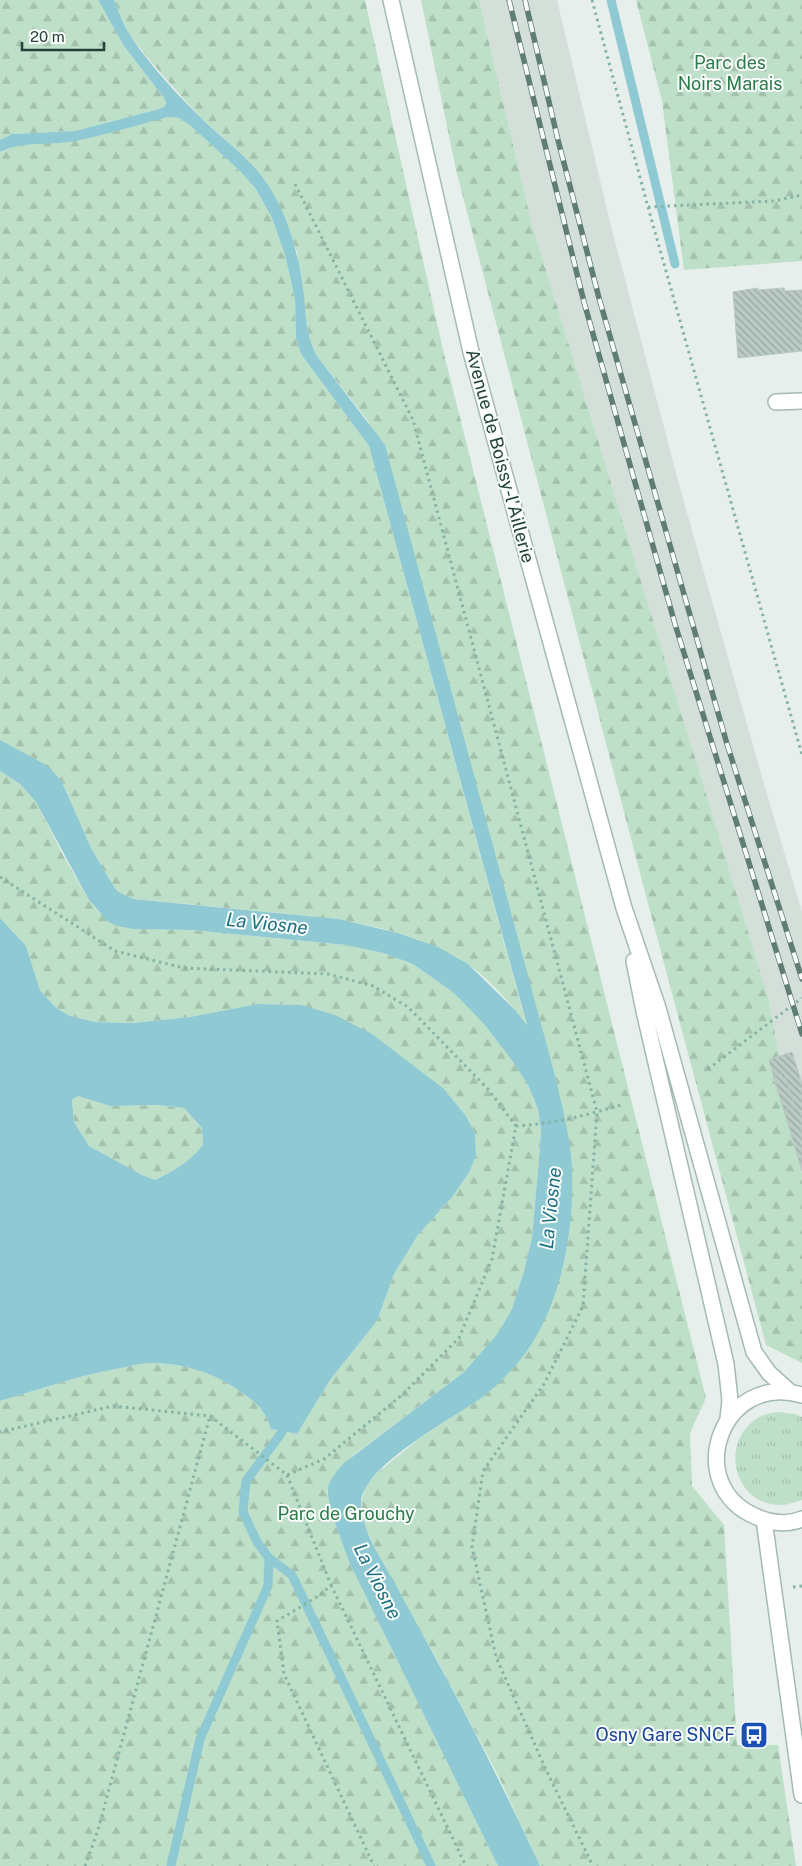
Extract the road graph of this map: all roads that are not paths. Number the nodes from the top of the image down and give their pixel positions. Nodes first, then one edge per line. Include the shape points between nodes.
1 (391, 0) edge
2 (802, 400) edge
3 (776, 402) dead end
4 (624, 908) junction
5 (796, 1394) edge
6 (728, 1419) junction
7 (802, 1519) edge
8 (764, 1520) junction
9 (802, 1795) edge

1 - 4 main road, Avenue de Boissy-l'Aillerie via 471,352
2 - 3 main road
4 - 5 main road via 658,1008 754,1352 769,1372
4 - 6 main road via 644,1011 726,1364 730,1400
5 - 6 main road via 772,1392 755,1397
6 - 8 main road via 716,1452 717,1470 723,1487 747,1513
7 - 8 main road
8 - 9 main road

